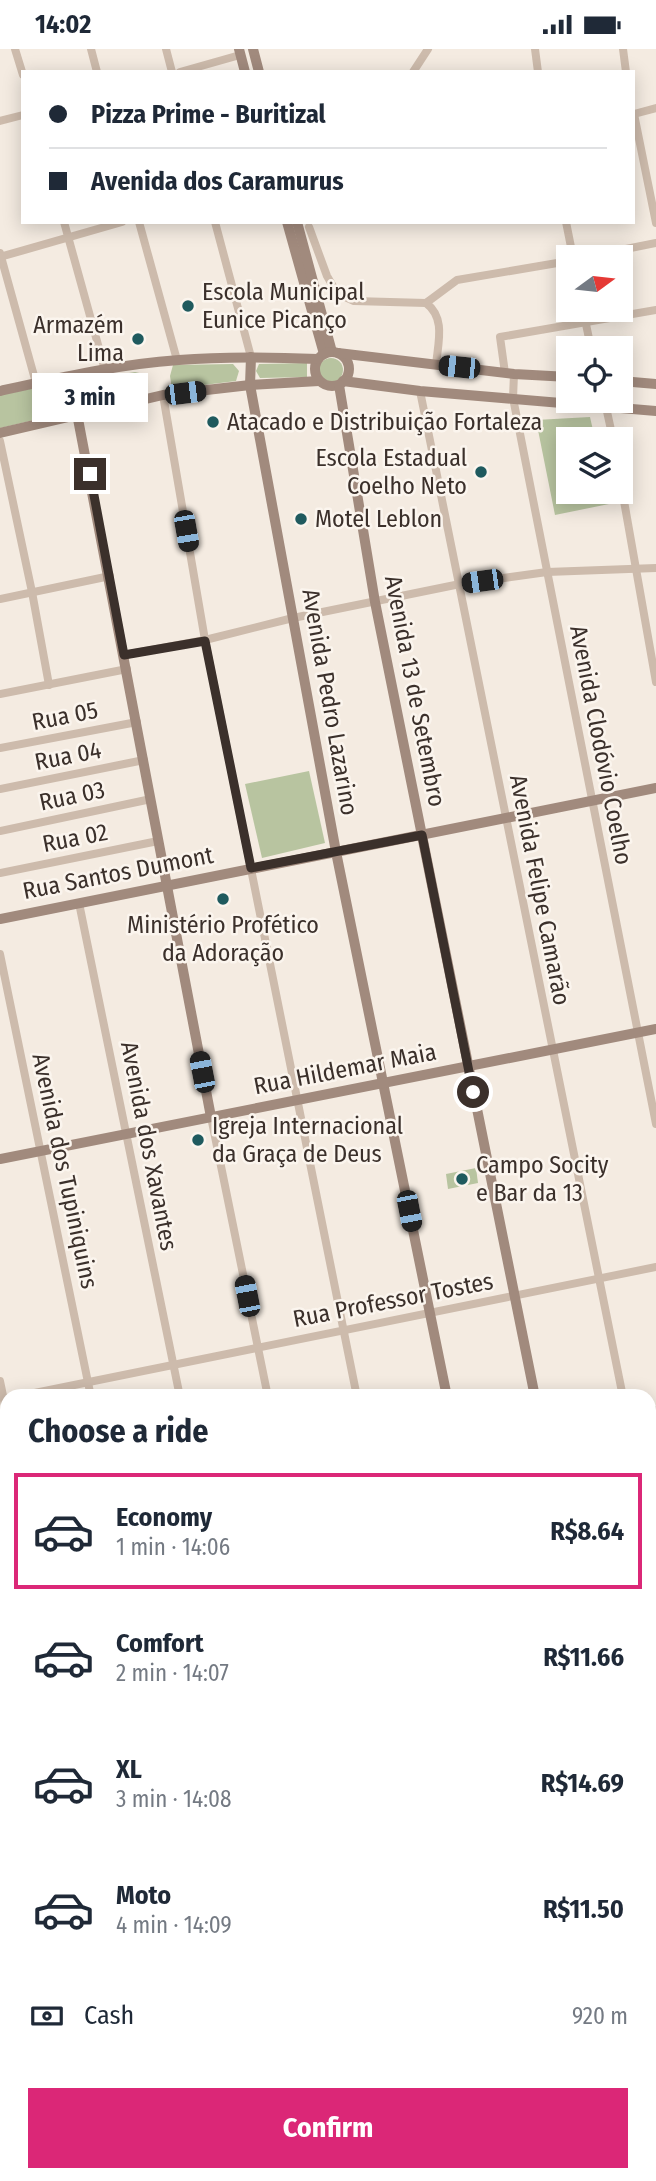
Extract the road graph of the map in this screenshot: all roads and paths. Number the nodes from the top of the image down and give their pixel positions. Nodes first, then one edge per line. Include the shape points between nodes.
1 (15, 49) edge
2 (91, 49) edge
3 (166, 49) edge
4 (428, 49) edge
5 (534, 49) edge
6 (623, 49) edge
7 (257, 50) edge
8 (240, 52) edge
9 (21, 70) edge
10 (96, 70) edge
11 (171, 70) edge
12 (186, 70) edge
13 (244, 70) edge
14 (259, 70) edge
15 (414, 70) edge
16 (538, 70) edge
17 (626, 70) edge
18 (656, 108) edge
19 (635, 114) edge
20 (21, 116) edge
21 (635, 119) edge
22 (0, 121) edge
23 (656, 223) edge
24 (65, 224) edge
25 (115, 224) edge
26 (140, 224) edge
27 (216, 224) edge
28 (301, 224) edge
29 (566, 224) edge
30 (68, 237) junction
31 (656, 243) edge
32 (571, 245) edge
33 (634, 247) edge
34 (0, 255) edge
35 (556, 263) edge
36 (426, 303) junction
37 (656, 310) edge
38 (586, 324) junction
39 (588, 336) edge
40 (328, 354) junction
41 (251, 357) junction
42 (177, 360) junction
43 (436, 365) junction
44 (105, 370) junction
45 (509, 373) junction
46 (556, 376) edge
47 (70, 377) junction
48 (319, 381) junction
49 (633, 382) edge
50 (36, 383) junction
51 (342, 383) junction
52 (656, 384) edge
53 (250, 385) junction
54 (0, 391) edge
55 (420, 391) junction
56 (163, 395) junction
57 (513, 398) junction
58 (556, 402) edge
59 (633, 409) edge
60 (656, 411) edge
61 (78, 416) junction
62 (0, 433) edge
63 (0, 441) edge
64 (625, 504) edge
65 (656, 568) edge
66 (638, 569) junction
67 (547, 572) junction
68 (110, 576) junction
69 (460, 584) junction
70 (32, 592) junction
71 (0, 599) edge
72 (375, 601) junction
73 (293, 618) junction
74 (205, 641) junction
75 (124, 655) junction
76 (127, 669) junction
77 (656, 682) edge
78 (48, 685) junction
79 (0, 694) edge
80 (137, 722) junction
81 (0, 748) edge
82 (144, 760) junction
83 (656, 788) edge
84 (0, 789) edge
85 (151, 799) junction
86 (592, 801) junction
87 (506, 819) junction
88 (0, 831) edge
89 (422, 835) junction
90 (159, 841) junction
91 (336, 852) junction
92 (251, 868) junction
93 (0, 873) edge
94 (166, 884) junction
95 (79, 903) junction
96 (0, 919) edge
97 (0, 954) edge
98 (656, 1029) edge
99 (638, 1033) junction
100 (553, 1050) junction
101 (468, 1066) junction
102 (384, 1083) junction
103 (297, 1098) junction
104 (211, 1117) junction
105 (656, 1123) edge
106 (126, 1134) junction
107 (41, 1151) junction
108 (0, 1159) edge
109 (656, 1267) edge
110 (599, 1279) junction
111 (514, 1296) junction
112 (429, 1313) junction
113 (343, 1329) junction
114 (257, 1347) junction
115 (173, 1363) junction
116 (88, 1380) junction
117 (49, 1389) edge
118 (90, 1389) edge
119 (178, 1389) edge
120 (266, 1389) edge
121 (355, 1389) edge
122 (445, 1389) edge
123 (533, 1389) edge
124 (621, 1389) edge

1 - 9 street
2 - 10 street
3 - 11 street
4 - 15 street
5 - 16 street
6 - 17 street
7 - 14 main road
8 - 12 street
8 - 13 main road
18 - 19 street
20 - 22 street
21 - 23 street
24 - 30 street
25 - 30 street
26 - 42 street
27 - 41 street
28 - 36 street via 342,296 367,302
28 - 40 main road
29 - 32 street
30 - 34 street
30 - 44 street
31 - 33 street
34 - 50 street
35 - 36 street via 457,280
36 - 43 street via 436,312 439,324
37 - 38 street
38 - 39 street
38 - 45 street, Avenida Clodóvio Coelho via 500,337
40 - 41 main road
40 - 43 main road
40 - 48 main road via 314,370
40 - 51 main road via 348,364
41 - 42 main road
41 - 53 main road, Avenida Pedro Lazarino
42 - 44 main road
43 - 45 main road
44 - 47 main road
45 - 46 main road
45 - 57 street, Avenida Clodóvio Coelho
47 - 50 main road
47 - 61 main road
48 - 51 main road via 329,386
48 - 53 main road
49 - 52 main road
50 - 54 main road
51 - 55 main road
51 - 72 main road, Avenida 13 de Setembro
53 - 56 main road
53 - 73 main road, Avenida Pedro Lazarino
55 - 57 main road
55 - 69 street, Avenida Felipe Camarão
56 - 61 main road
56 - 74 street
57 - 58 main road
57 - 67 street, Avenida Clodóvio Coelho
59 - 60 main road
61 - 62 main road
61 - 68 main road
63 - 70 street
64 - 66 street
65 - 66 street
66 - 67 street
66 - 77 street
67 - 69 street
67 - 86 street, Avenida Clodóvio Coelho
68 - 70 street
68 - 75 main road
69 - 72 street
69 - 87 street, Avenida Felipe Camarão
70 - 71 street
70 - 78 street
72 - 73 street
72 - 89 main road, Avenida 13 de Setembro
73 - 74 street
73 - 91 main road, Avenida Pedro Lazarino
74 - 75 street
74 - 92 street
75 - 76 main road
76 - 78 street
76 - 80 main road
78 - 79 street
80 - 81 street, Rua 05
80 - 82 main road
82 - 84 street, Rua 04
82 - 85 main road
83 - 86 main road, Rua Santos Dumont
85 - 88 street, Rua 03
85 - 90 main road
86 - 87 main road, Rua Santos Dumont
86 - 99 street, Avenida Clodóvio Coelho
87 - 89 main road, Rua Santos Dumont
87 - 100 street, Avenida Felipe Camarão
89 - 91 main road, Rua Santos Dumont
89 - 101 main road, Avenida 13 de Setembro
90 - 93 street, Rua 02
90 - 94 main road
91 - 92 main road, Rua Santos Dumont
91 - 102 main road, Avenida Pedro Lazarino
92 - 94 main road, Rua Santos Dumont
92 - 103 street
94 - 95 main road, Rua Santos Dumont
94 - 104 main road
95 - 96 main road, Rua Santos Dumont
95 - 106 street, Avenida dos Xavantes
97 - 107 street, Avenida dos Tupiniquins
98 - 99 main road, Rua Hildemar Maia
99 - 100 main road, Rua Hildemar Maia
99 - 105 street, Avenida Clodóvio Coelho
100 - 101 main road, Rua Hildemar Maia
100 - 110 street, Avenida Felipe Camarão
101 - 102 main road, Rua Hildemar Maia
101 - 111 main road, Avenida 13 de Setembro
102 - 103 main road, Rua Hildemar Maia
102 - 112 main road, Avenida Pedro Lazarino
103 - 104 main road, Rua Hildemar Maia
103 - 113 street
104 - 106 main road, Rua Hildemar Maia
104 - 114 street
106 - 107 main road, Rua Hildemar Maia
106 - 115 street, Avenida dos Xavantes
107 - 108 main road, Rua Hildemar Maia
107 - 116 street, Avenida dos Tupiniquins
109 - 110 street, Rua Professor Tostes
110 - 111 street, Rua Professor Tostes
110 - 124 street, Avenida Felipe Camarão
111 - 112 street, Rua Professor Tostes
111 - 123 main road, Avenida 13 de Setembro
112 - 113 street, Rua Professor Tostes
112 - 122 main road, Avenida Pedro Lazarino
113 - 114 street, Rua Professor Tostes
113 - 121 street
114 - 115 street, Rua Professor Tostes
114 - 120 street
115 - 116 street, Rua Professor Tostes
115 - 119 street, Avenida dos Xavantes
116 - 117 street, Rua Professor Tostes
116 - 118 street, Avenida dos Tupiniquins

